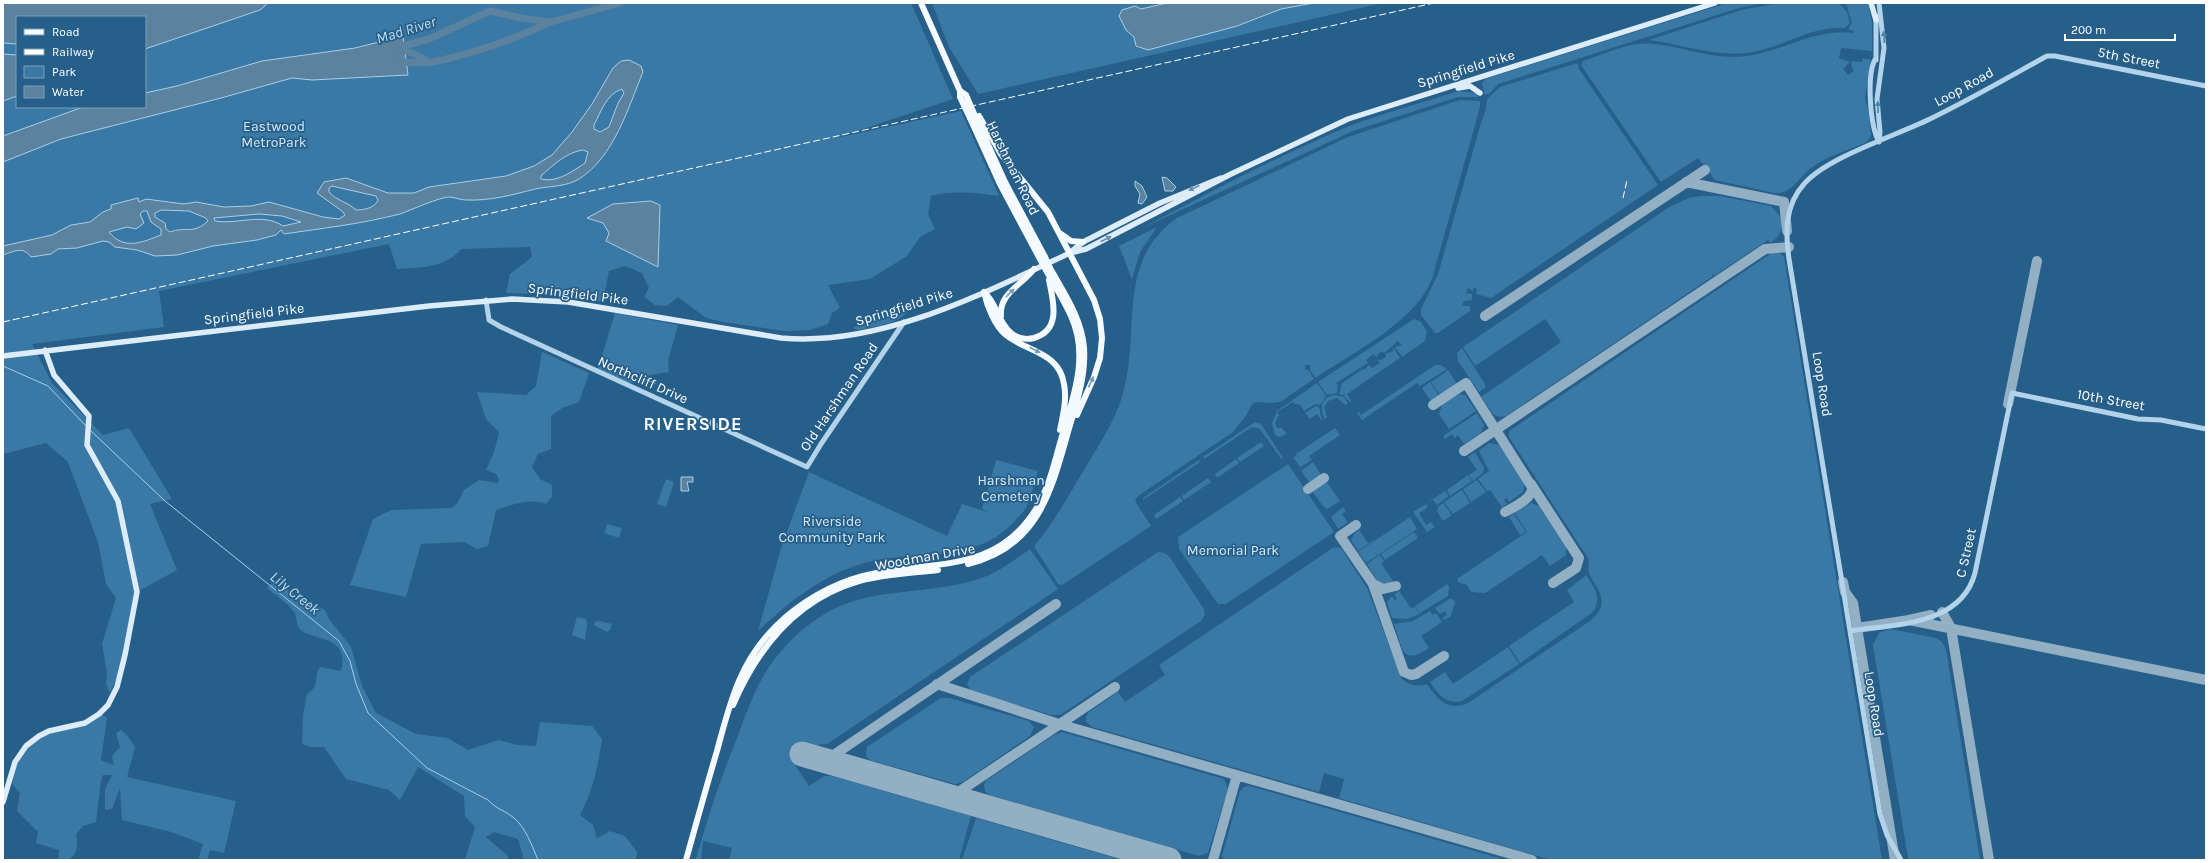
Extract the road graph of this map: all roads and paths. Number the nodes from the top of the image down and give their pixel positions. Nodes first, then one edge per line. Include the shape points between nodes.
1 (921, 3) edge
2 (1715, 3) edge
3 (1873, 3) edge
4 (1879, 3) edge
5 (1876, 20) joint
6 (2047, 56) joint
7 (955, 79) junction
8 (2206, 86) edge
9 (1446, 88) junction
10 (1480, 93) dead end
11 (975, 117) junction
12 (1879, 142) junction
13 (1231, 174) junction
14 (1060, 233) junction
15 (1083, 242) junction
16 (1070, 253) junction
17 (1034, 269) junction
18 (1048, 271) junction
19 (984, 292) junction
20 (486, 300) junction
21 (905, 321) junction
22 (1003, 323) junction
23 (45, 350) junction
24 (3, 356) edge
25 (2012, 393) joint
26 (2206, 429) edge
27 (1065, 444) junction
28 (807, 467) joint
29 (1050, 478) junction
30 (1850, 631) junction
31 (725, 723) junction
32 (3, 802) edge
33 (686, 860) edge
34 (1901, 860) edge

1 - 7 main road, Harshman Road
2 - 9 main road, Springfield Pike
3 - 5 main road
12 -> 4 street via 1878,99 1884,48
5 - 12 street via 1876,58 1872,67 1870,108 1874,134
6 - 8 street, 5th Street
6 - 12 street, Loop Road via 1941,114
7 - 11 main road, bridge via 967,93
7 - 11 main road, Harshman Road, bridge via 960,97
9 - 10 main road via 1468,86
9 - 13 main road, Springfield Pike via 1348,119
11 - 14 main road via 1033,192
11 - 18 main road, Harshman Road, bridge via 1000,184
12 - 30 street, Loop Road via 1826,166 1809,178 1793,202 1786,234 1788,259
13 -> 15 main road, Springfield Pike via 1160,203
16 -> 13 main road, Springfield Pike via 1086,249
14 - 15 main road via 1071,241
14 - 16 main road
15 - 16 main road, Springfield Pike
16 - 17 main road, Springfield Pike
27 -> 16 main road via 1094,377 1102,338 1094,300
17 - 19 main road, Springfield Pike
22 -> 17 main road via 1000,310 1003,300
18 - 22 main road via 1054,308 1053,320 1047,331 1036,338 1025,339 1010,333
18 - 27 main road, Woodman Drive via 1077,321 1084,348 1082,382
18 - 29 main road, Woodman Drive via 1072,318 1080,354 1076,388
19 - 21 main road, Springfield Pike
19 - 22 main road via 990,297
19 -> 29 main road via 988,305 1004,333 1047,357 1062,376 1065,390 1064,406
20 - 21 main road, Springfield Pike via 529,299 568,302 795,340 849,336
20 - 23 main road, Springfield Pike
20 - 28 street, Northcliff Drive via 489,320 501,327
21 - 28 street, Old Harshman Road
23 - 24 main road, Springfield Pike
23 - 32 main road via 54,375 86,412 90,422 87,445 118,501 137,592 117,687 108,705 85,723 49,731 26,746 15,762
25 - 26 street, 10th Street via 2138,419 2161,420
25 - 30 street, C Street via 1975,573 1964,597 1951,609 1934,616
27 - 31 main road, Woodman Drive via 1057,474 1043,508 1031,524 1005,549 980,561 956,567 858,582 836,590 807,606 789,620 764,647 742,683
29 - 31 main road, Woodman Drive via 1037,508 1025,525 1002,545 986,554 959,562 864,576 830,588 800,606 776,626 749,660 733,692
30 - 34 street, Loop Road via 1880,814 1887,835
31 - 33 main road, Woodman Drive

